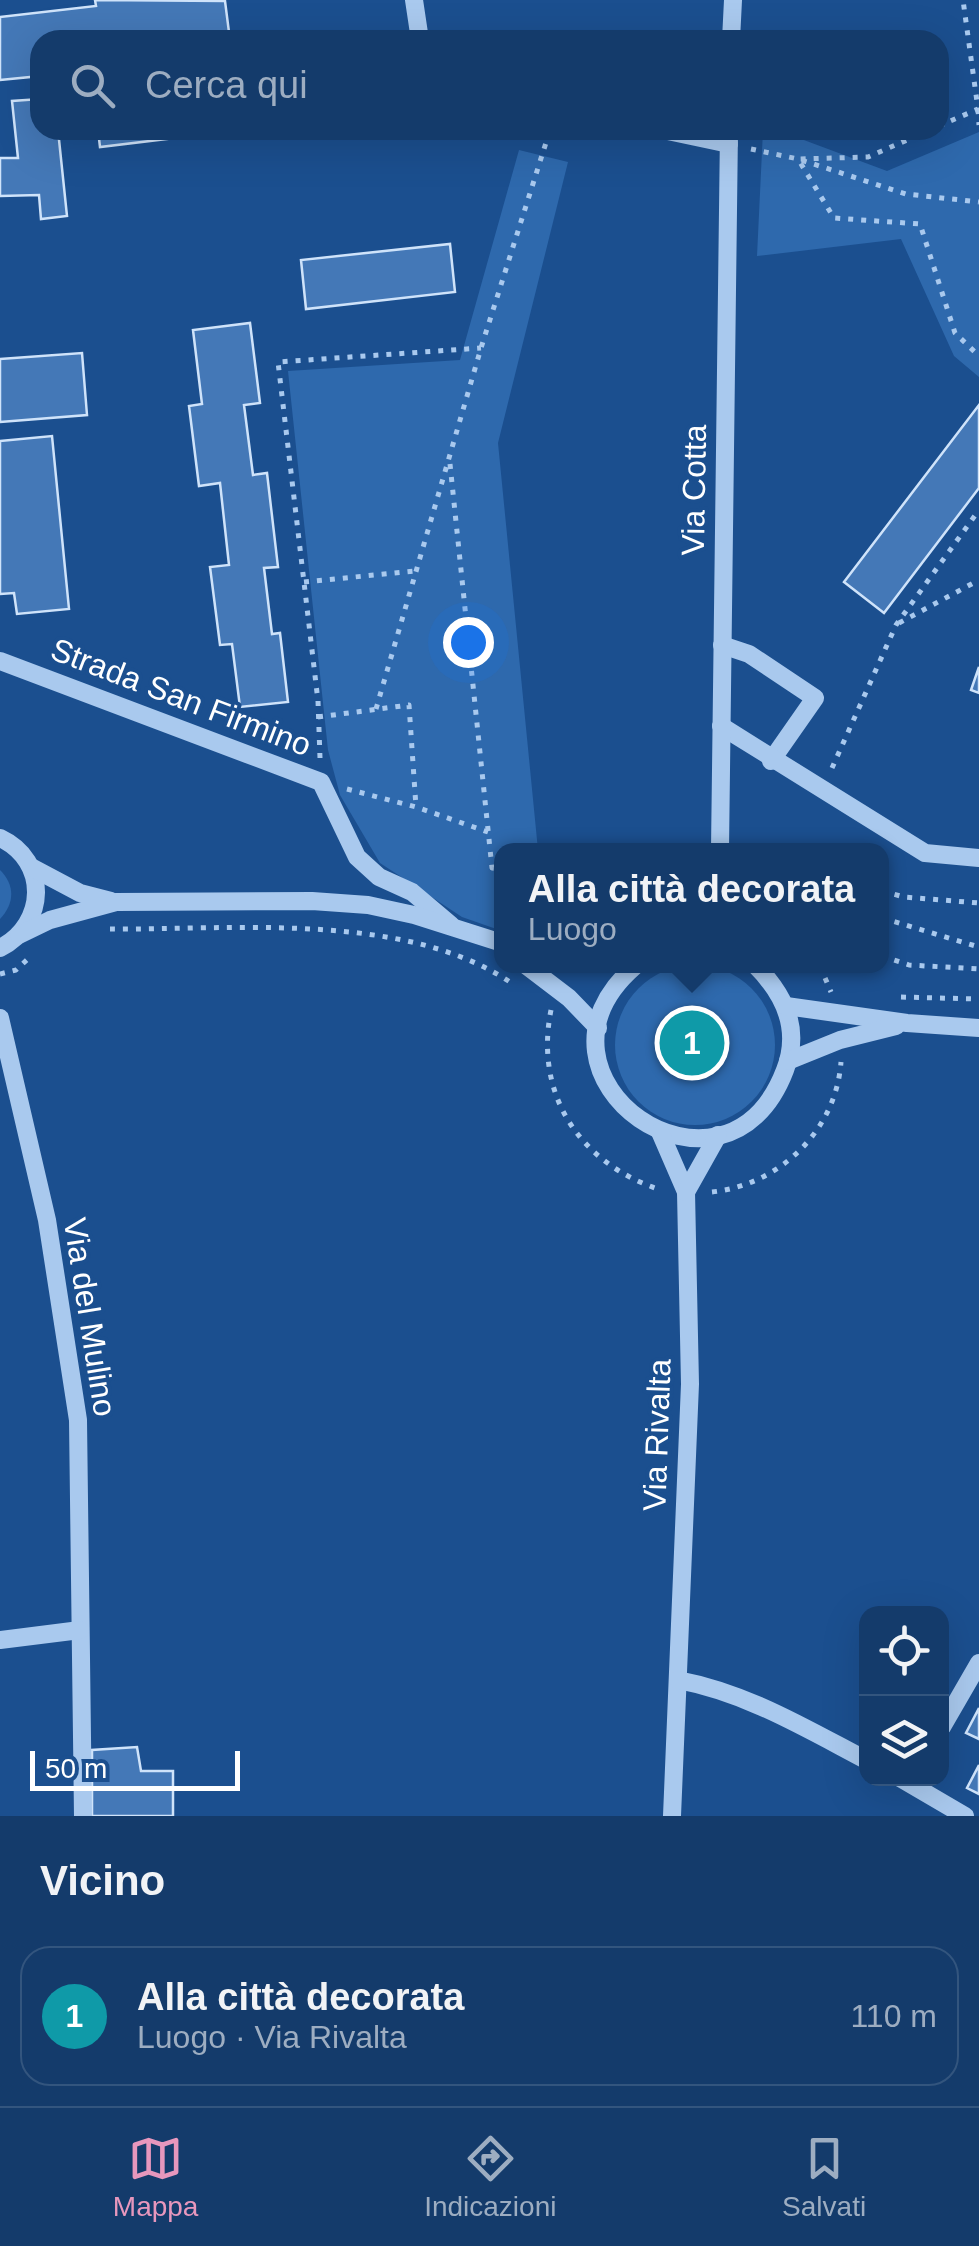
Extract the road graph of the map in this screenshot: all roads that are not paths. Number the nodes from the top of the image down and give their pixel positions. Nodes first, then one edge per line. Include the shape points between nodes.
1 (414, 0) edge
2 (732, 0) edge
3 (418, 30) edge
4 (732, 30) edge
5 (729, 140) edge
6 (722, 646) junction
7 (0, 661) edge
8 (721, 726) junction
9 (772, 760) junction
10 (0, 838) edge
11 (720, 843) edge
12 (979, 858) edge
13 (31, 867) junction
14 (116, 902) junction
15 (450, 925) junction
16 (19, 935) junction
17 (494, 941) edge
18 (0, 948) edge
19 (535, 973) edge
20 (626, 973) edge
21 (763, 973) edge
22 (786, 1006) junction
23 (0, 1018) edge
24 (907, 1024) junction
25 (598, 1028) junction
26 (979, 1028) edge
27 (788, 1062) junction
28 (660, 1132) junction
29 (718, 1135) junction
30 (686, 1192) junction
31 (80, 1630) junction
32 (0, 1640) edge
33 (979, 1664) edge
34 (678, 1680) junction
35 (949, 1715) edge
36 (859, 1756) edge
37 (914, 1786) edge
38 (83, 1816) edge
39 (672, 1816) edge
40 (965, 1816) edge

1 - 3 street
2 - 4 street
5 - 6 street, Via Cotta
6 - 8 street, Via Cotta
6 - 9 street via 748,654 815,698
7 - 15 street, Strada San Firmino via 321,782 357,856
8 - 9 street
8 - 11 street, Via Cotta
9 - 12 street via 925,854
10 - 13 street
13 - 14 street via 80,893
13 - 16 street via 36,906
14 - 15 street via 312,901 368,905
14 - 16 street
15 - 17 street
16 - 18 street
19 - 25 street
20 - 25 street via 606,1001
21 - 22 street
22 - 24 street
22 - 27 street
23 - 31 street, Via del Mulino via 46,1220 72,1374
24 - 26 street
24 - 27 street via 840,1040
25 - 28 street via 598,1059 609,1089 628,1113
27 - 29 street via 761,1112
28 - 29 street
28 - 30 street, Via Rivalta
29 - 30 street
30 - 34 street, Via Rivalta via 690,1384
31 - 32 street
31 - 38 street, Via del Mulino
33 - 35 street
34 - 36 street via 757,1702
34 - 39 street, Via Rivalta
37 - 40 street

